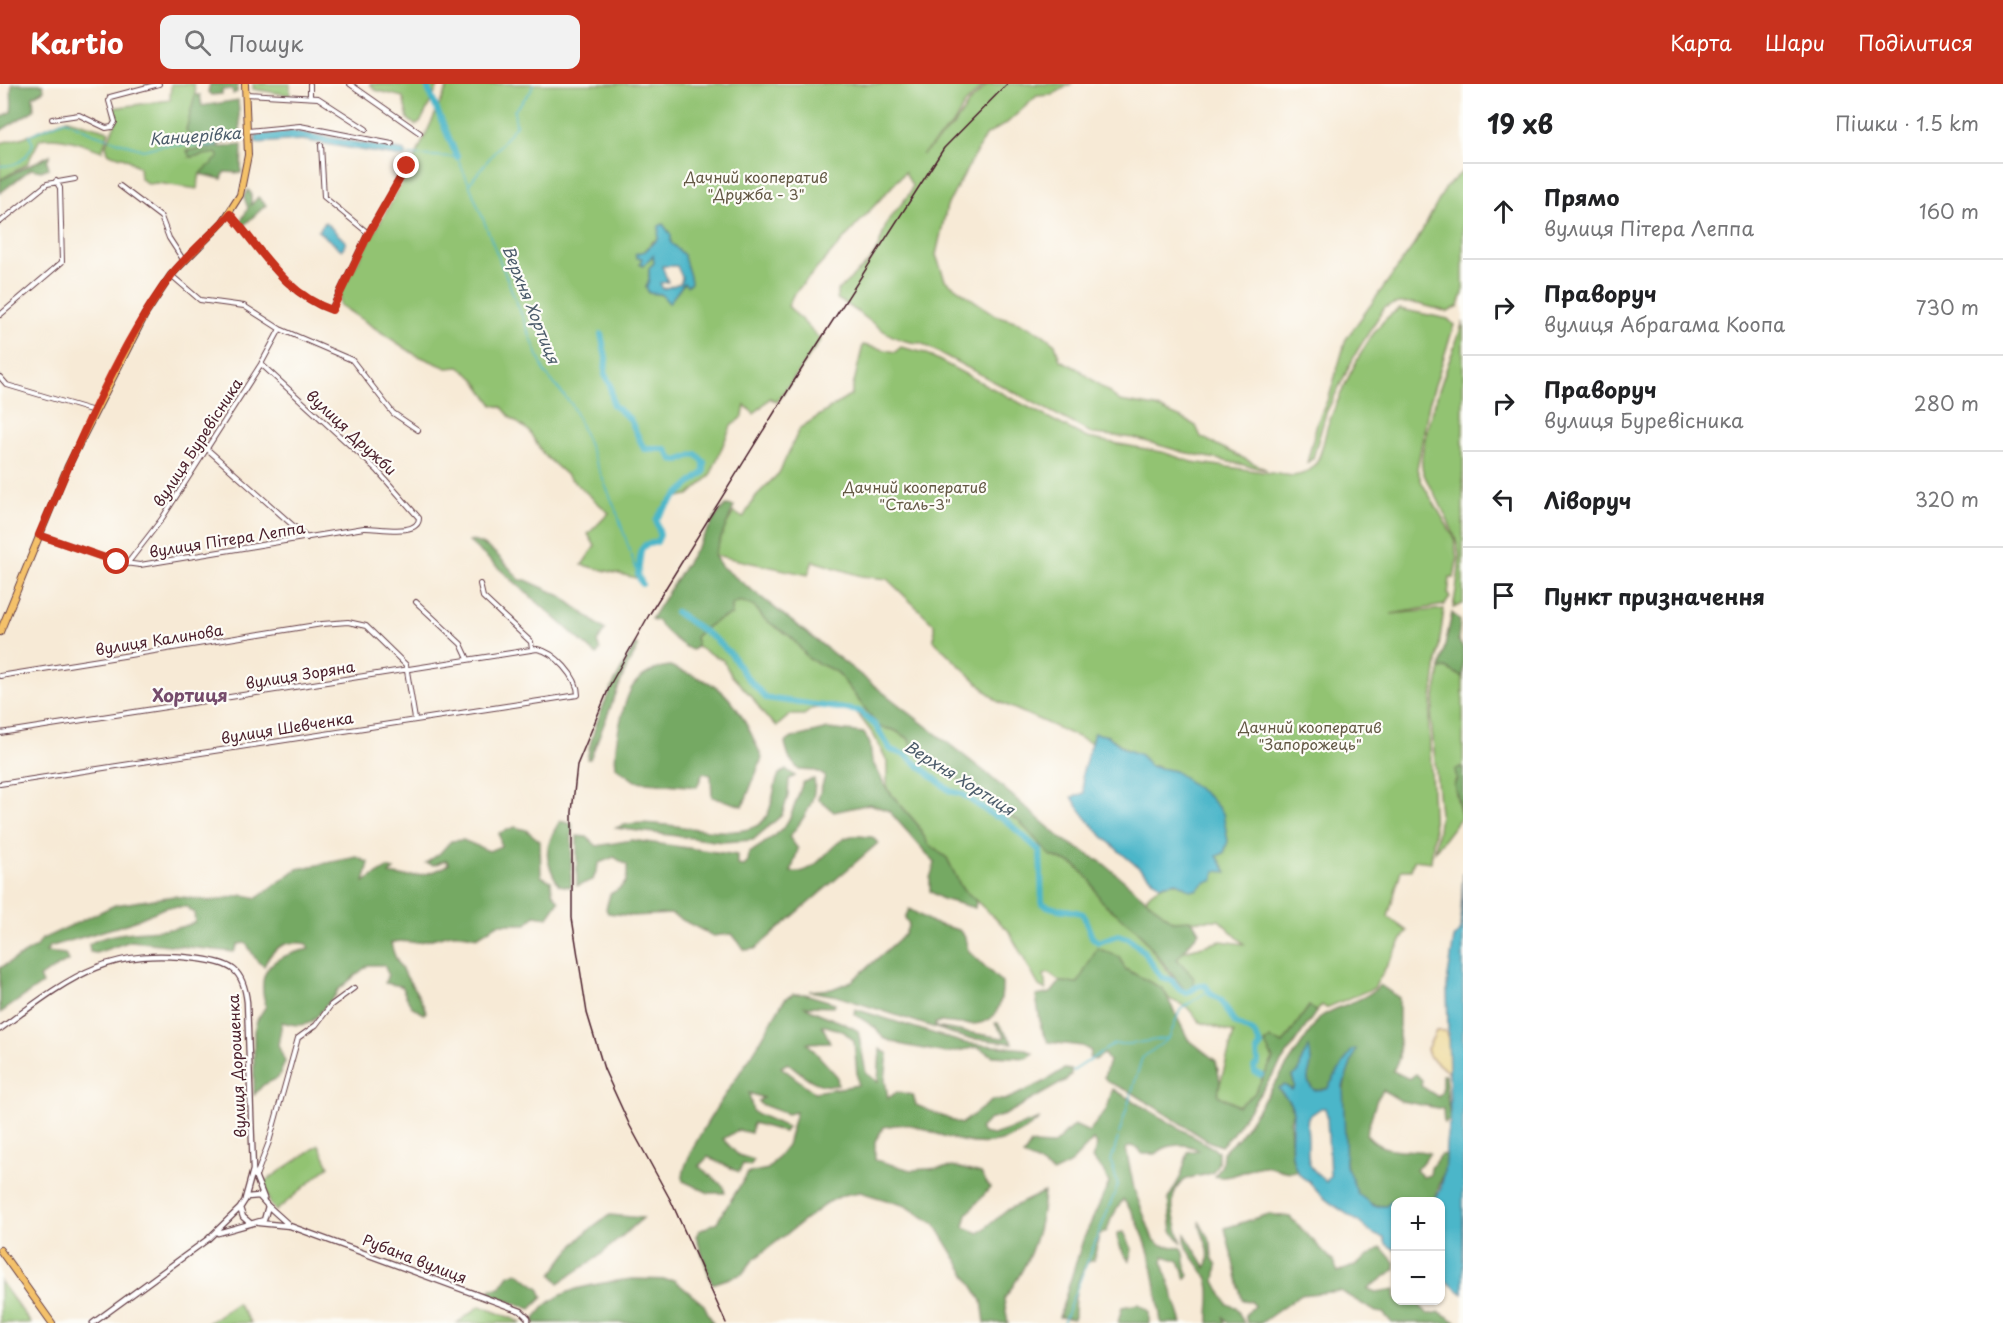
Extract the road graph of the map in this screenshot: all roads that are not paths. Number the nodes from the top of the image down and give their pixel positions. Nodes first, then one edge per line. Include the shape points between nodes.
1 (159, 84) edge
2 (245, 84) edge
3 (310, 84) edge
4 (350, 84) edge
5 (246, 93) junction
6 (310, 97) junction
7 (52, 119) dead end
8 (366, 129) dead end
9 (248, 131) junction
10 (420, 133) dead end
11 (392, 144) dead end
12 (321, 145) dead end
13 (407, 166) dead end
14 (75, 179) dead end
15 (56, 181) junction
16 (120, 186) dead end
17 (230, 214) junction
18 (0, 222) edge
19 (369, 233) junction
20 (184, 261) junction
21 (171, 275) junction
22 (0, 315) edge
23 (280, 329) junction
24 (261, 364) junction
25 (0, 377) edge
26 (0, 383) edge
27 (7, 385) junction
28 (94, 411) junction
29 (418, 430) dead end
30 (206, 448) junction
31 (420, 522) joint
32 (39, 535) junction
33 (307, 538) junction
34 (127, 564) junction
35 (480, 584) dead end
36 (416, 602) dead end
37 (0, 632) edge
38 (532, 650) junction
39 (468, 659) junction
40 (408, 669) junction
41 (0, 676) edge
42 (415, 719) junction
43 (0, 733) edge
44 (0, 784) edge
45 (354, 988) dead end
46 (0, 1029) edge
47 (253, 1170) junction
48 (256, 1176) junction
49 (245, 1199) junction
50 (267, 1204) junction
51 (240, 1208) junction
52 (250, 1223) junction
53 (259, 1223) junction
54 (291, 1226) junction
55 (216, 1233) junction
56 (0, 1250) edge
57 (528, 1320) edge
58 (52, 1323) edge
59 (93, 1323) edge

1 - 7 street via 110,97 115,122 112,127 79,115
2 - 5 main road
3 - 6 street
4 - 10 street
5 - 6 street
5 - 9 main road
6 - 8 street via 322,99
9 - 11 street via 300,126
9 - 17 main road via 249,155 240,195
12 - 19 street via 324,197
13 - 19 street
14 - 15 street
15 - 18 street
15 - 22 street via 60,188 62,262
16 - 20 street via 161,217
17 - 19 street via 285,280 332,310
17 - 20 main road
20 - 21 main road
21 - 23 street via 200,300 244,306
21 - 28 main road
23 - 24 street, вулиця Буревісника
23 - 29 street via 356,363 393,413
24 - 30 street, вулиця Буревісника
24 - 31 street, вулиця Дружби via 377,470
25 - 27 street
26 - 27 street
27 - 28 street
28 - 32 main road
30 - 33 street
30 - 34 street, вулиця Буревісника via 161,520
31 - 33 street, вулиця Пітера Леппа via 412,528 364,528
32 - 34 street, вулиця Пітера Леппа
32 - 37 main road
33 - 34 street, вулиця Пітера Леппа
35 - 38 street via 483,597 531,642
36 - 39 street via 461,644
38 - 39 street, вулиця Зоряна
38 - 42 street, вулиця Шевченка via 543,650 575,679 578,695
39 - 40 street, вулиця Зоряна
40 - 41 street, вулиця Калинова via 366,626 348,622
40 - 42 street
40 - 43 street, вулиця Зоряна
42 - 44 street, вулиця Шевченка
45 - 48 street via 298,1038
46 - 47 street, вулиця Дорошенка via 64,983 124,957 156,954 227,964 238,972 247,1002
47 - 48 street, вулиця Дорошенка
47 - 49 street, вулиця Дорошенка
48 - 50 street, вулиця Дорошенка
49 - 50 street via 256,1195
49 - 51 street
50 - 53 street via 268,1215
50 - 54 street, Рубана вулиця
51 - 52 street
51 - 55 street
52 - 53 street
52 - 55 street
53 - 54 street, Рубана вулиця
54 - 57 street, Рубана вулиця via 520,1311
55 - 59 street
56 - 58 main road

